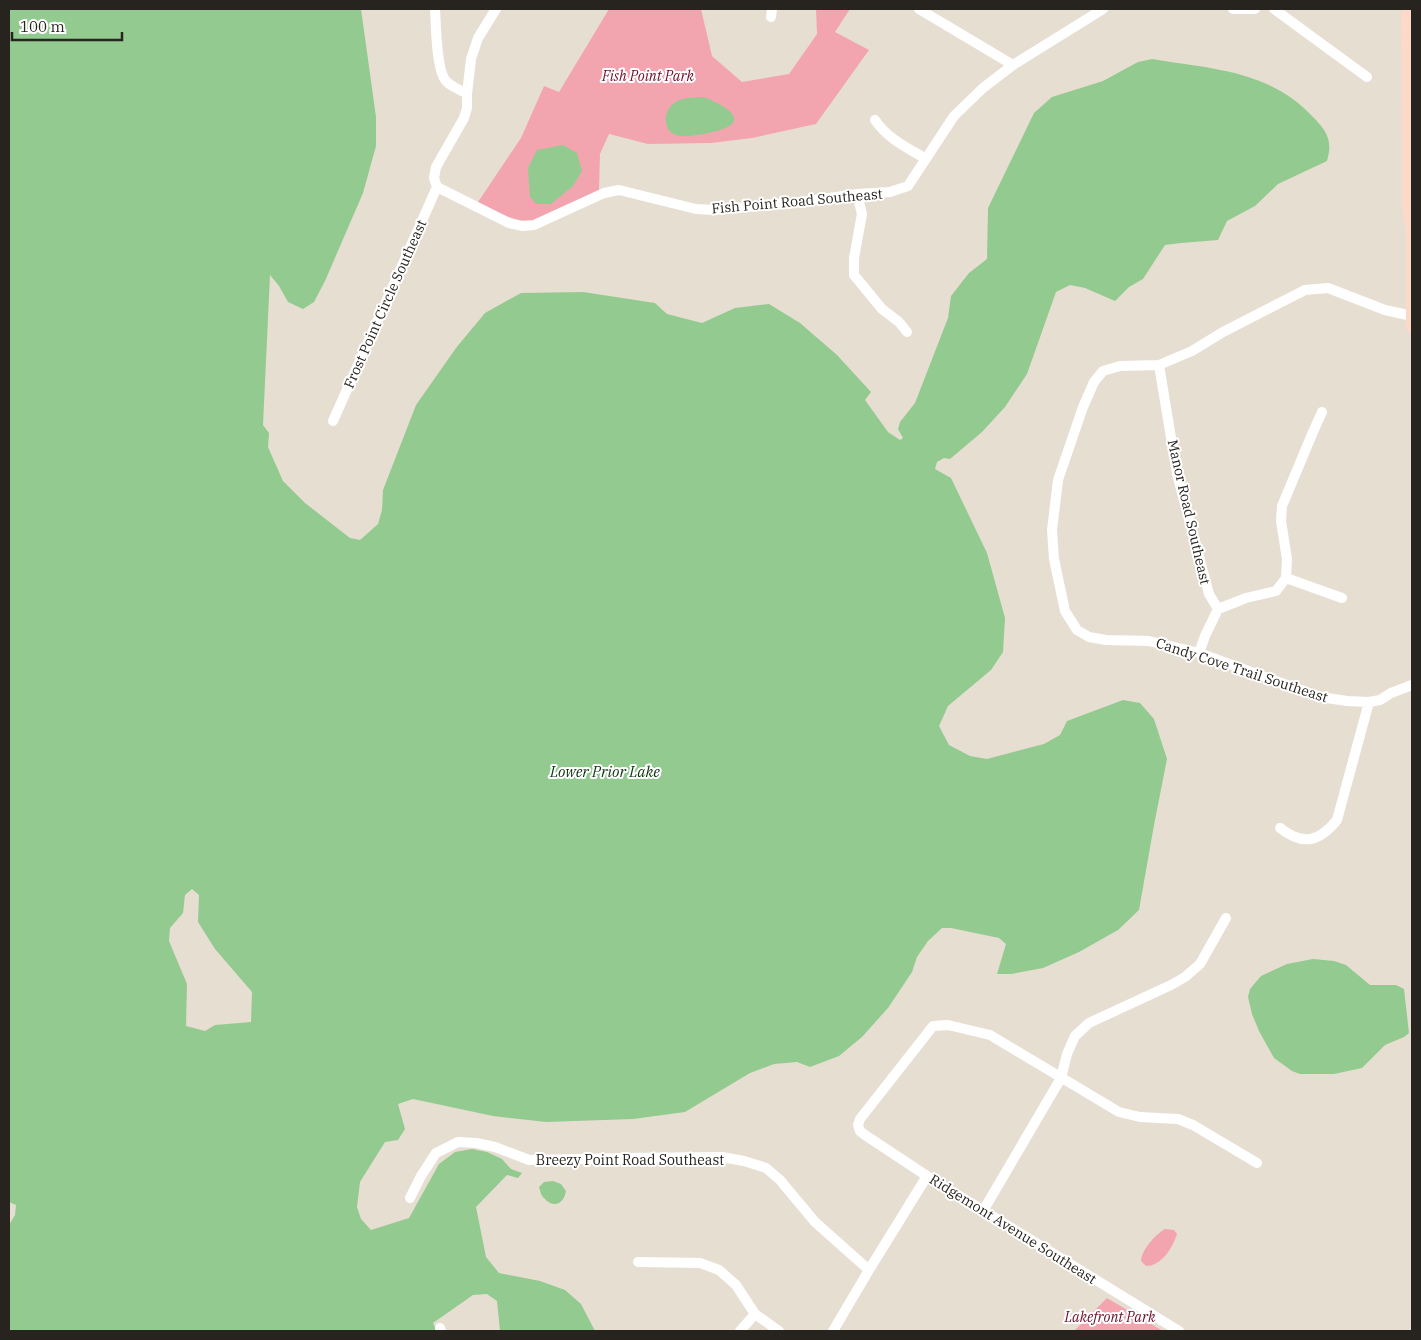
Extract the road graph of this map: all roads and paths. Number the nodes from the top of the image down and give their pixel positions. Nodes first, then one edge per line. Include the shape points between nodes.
1 (436, 9) edge
2 (496, 9) edge
3 (919, 9) edge
4 (1104, 9) edge
5 (1232, 9) edge
6 (1255, 9) edge
7 (1274, 9) edge
8 (1407, 9) edge
9 (1013, 64) junction
10 (1366, 76) dead end
11 (467, 94) junction
12 (875, 120) dead end
13 (926, 159) junction
14 (436, 187) junction
15 (857, 194) junction
16 (1412, 228) edge
17 (1412, 316) edge
18 (1412, 327) edge
19 (907, 332) dead end
20 (1159, 365) junction
21 (1322, 412) dead end
22 (333, 421) dead end
23 (1286, 578) junction
24 (1342, 598) dead end
25 (1218, 609) junction
26 (1199, 653) junction
27 (1412, 685) edge
28 (1369, 702) junction
29 (1280, 828) dead end
30 (1226, 918) dead end
31 (1061, 1078) junction
32 (1257, 1163) dead end
33 (927, 1176) junction
34 (410, 1198) dead end
35 (983, 1211) junction
36 (638, 1262) dead end
37 (869, 1270) junction
38 (755, 1314) junction
39 (740, 1331) edge
40 (779, 1331) edge
41 (833, 1331) edge
42 (1179, 1331) edge

1 - 11 street via 441,72 445,81
2 - 11 street, Frost Point Circle Southeast via 478,38 471,59
3 - 9 street
4 - 9 street, Fish Point Road Southeast
5 - 6 street
7 - 10 street
8 - 16 main road via 1408,211
9 - 13 street, Fish Point Road Southeast via 954,116
11 - 14 street, Frost Point Circle Southeast via 464,118 436,167
12 - 13 street via 890,137
13 - 15 street, Fish Point Road Southeast via 908,186 890,192
14 - 15 street, Fish Point Road Southeast via 509,224 522,226 534,225 604,192 619,190 696,209 713,210
14 - 22 street, Frost Point Circle Southeast
15 - 19 street via 862,214 854,275 882,309
16 - 17 main road
17 - 18 main road
17 - 20 street, Candy Cove Trail Southeast via 1385,310 1328,288 1305,290 1192,351
20 - 25 street, Manor Road Southeast via 1177,474 1209,594
20 - 26 street, Candy Cove Trail Southeast via 1120,366 1103,371 1094,382 1058,480 1052,530 1054,559 1065,611 1076,630 1089,637 1150,641
21 - 23 street via 1282,506
23 - 24 street
23 - 25 street via 1276,591
25 - 26 street
26 - 28 street, Candy Cove Trail Southeast via 1320,697
27 - 28 street, Candy Cove Trail Southeast
28 - 29 street via 1337,820 1327,832 1314,838 1299,839
30 - 31 street via 1200,964 1185,977 1089,1022 1075,1036
31 - 32 street via 1119,1112 1178,1119 1193,1125
31 - 33 street, Ridgemont Avenue Southeast via 990,1035 948,1024 933,1026 858,1125 860,1131
31 - 35 street
33 - 35 street, Ridgemont Avenue Southeast
33 - 37 street
34 - 37 street, Breezy Point Road Southeast via 436,1153 458,1142 495,1147 529,1160 722,1158 744,1161 766,1168 780,1180 815,1222
35 - 42 street, Ridgemont Avenue Southeast
36 - 38 street via 700,1264 720,1270 736,1284
37 - 41 street
38 - 39 street
38 - 40 street

